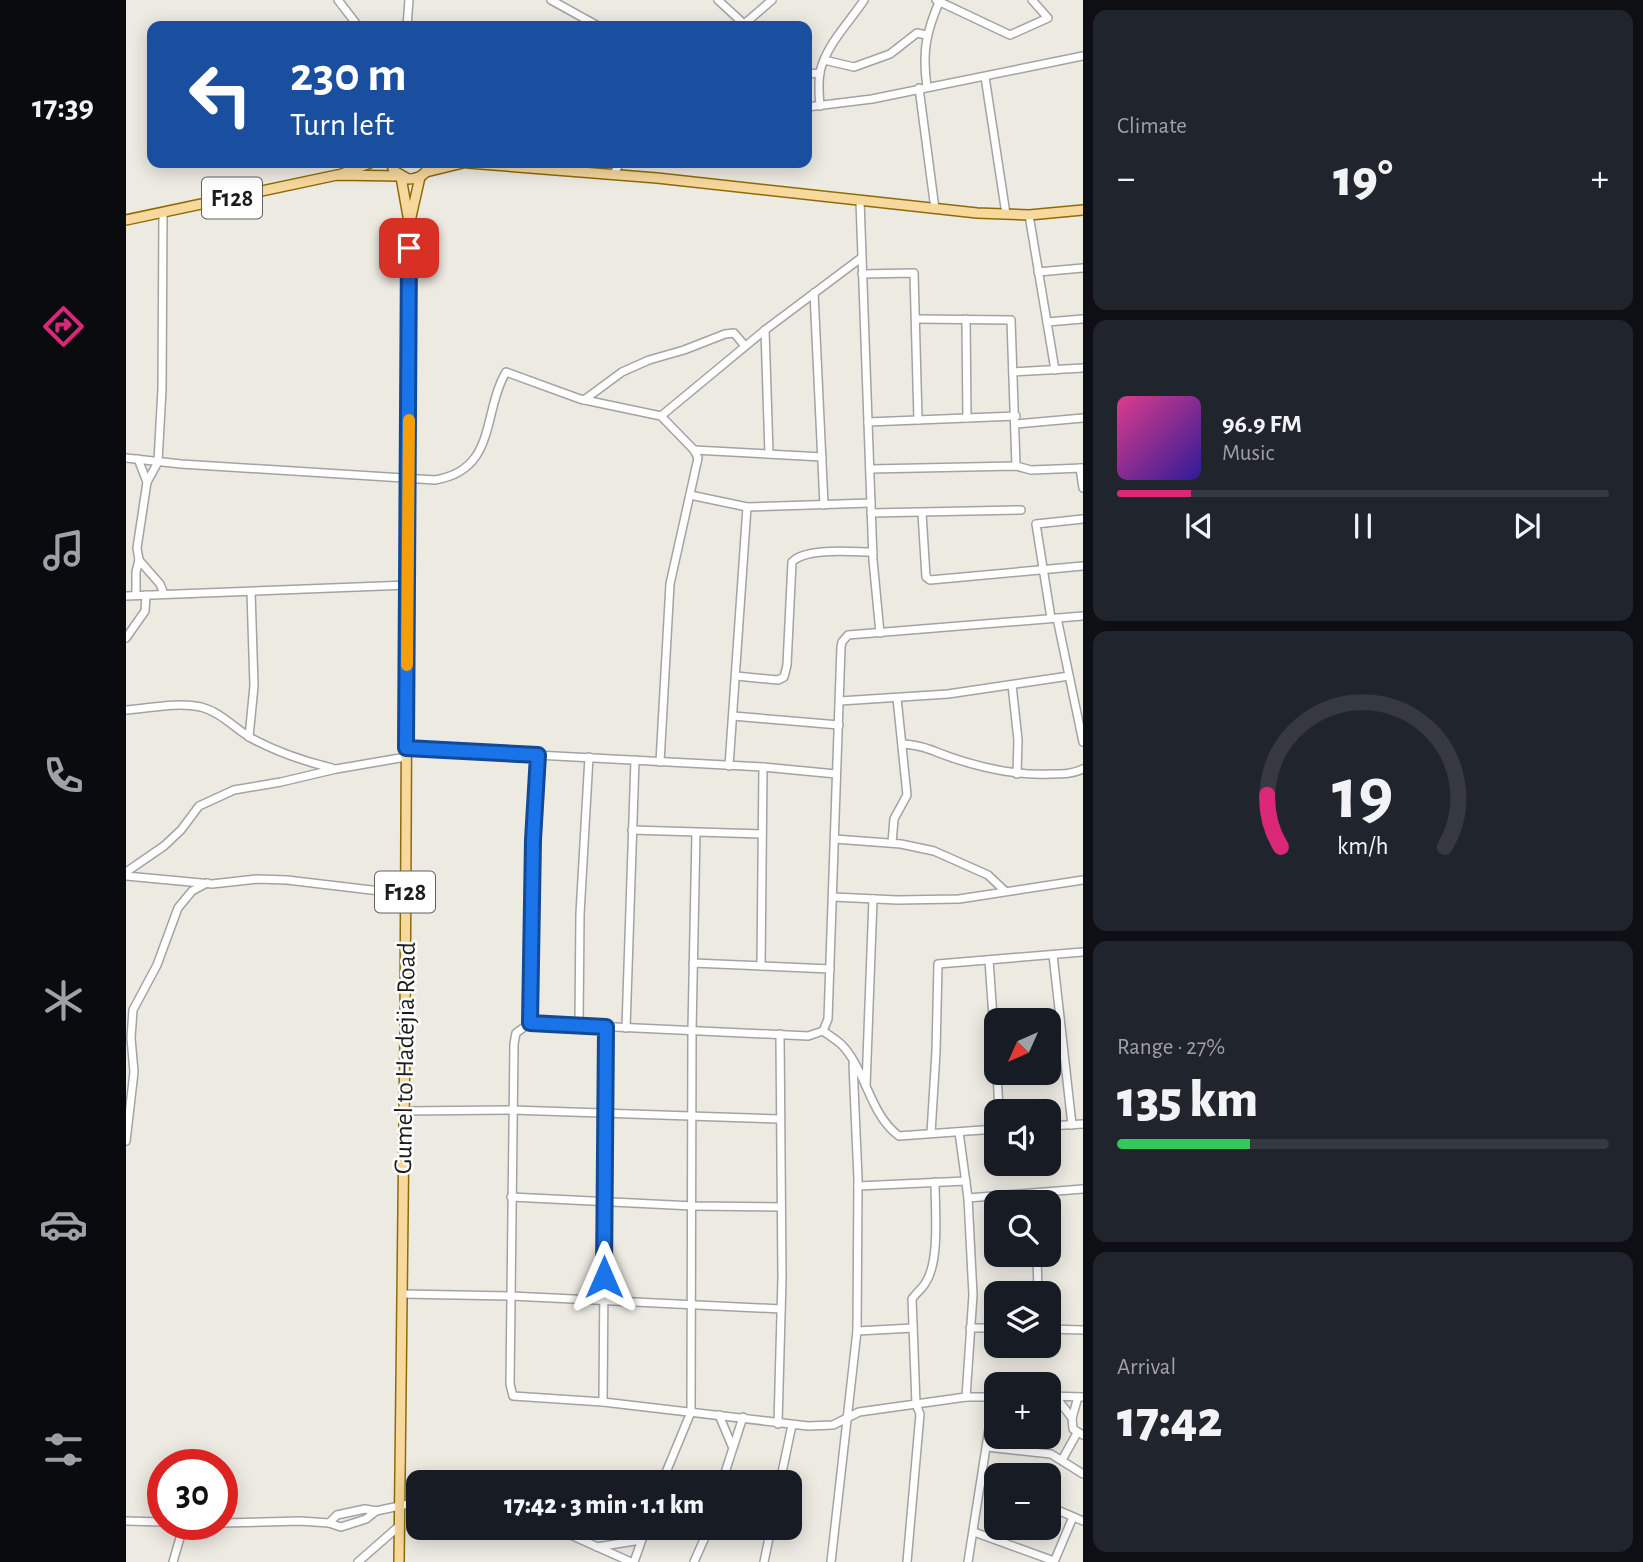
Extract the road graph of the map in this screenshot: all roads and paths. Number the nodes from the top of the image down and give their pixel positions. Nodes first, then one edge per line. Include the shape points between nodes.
1 (338, 0) edge
2 (409, 0) edge
3 (551, 0) edge
4 (718, 0) edge
5 (772, 0) edge
6 (863, 0) edge
7 (1032, 0) edge
8 (938, 1) edge
9 (354, 21) edge
10 (407, 21) edge
11 (589, 21) edge
12 (739, 21) edge
13 (748, 21) edge
14 (926, 35) junction
15 (1083, 56) edge
16 (824, 61) junction
17 (820, 73) junction
18 (812, 74) edge
19 (985, 77) junction
20 (923, 88) junction
21 (820, 106) junction
22 (812, 107) edge
23 (357, 168) edge
24 (393, 168) edge
25 (427, 168) edge
26 (446, 168) edge
27 (528, 168) edge
28 (617, 168) edge
29 (423, 175) junction
30 (613, 175) junction
31 (337, 176) junction
32 (400, 176) junction
33 (860, 201) junction
34 (935, 209) junction
35 (1083, 209) edge
36 (163, 213) junction
37 (1006, 214) junction
38 (1029, 215) junction
39 (126, 220) edge
40 (410, 222) junction
41 (861, 258) junction
42 (1083, 268) edge
43 (1038, 272) junction
44 (862, 274) junction
45 (814, 293) junction
46 (917, 319) junction
47 (966, 319) junction
48 (1083, 319) edge
49 (1046, 322) junction
50 (765, 330) junction
51 (745, 346) junction
52 (1083, 368) edge
53 (1055, 370) junction
54 (1013, 372) junction
55 (584, 400) junction
56 (661, 416) junction
57 (967, 418) junction
58 (1083, 418) edge
59 (918, 420) junction
60 (1016, 420) junction
61 (868, 422) junction
62 (694, 450) junction
63 (769, 454) junction
64 (822, 457) junction
65 (126, 458) edge
66 (138, 459) junction
67 (158, 462) junction
68 (1016, 466) junction
69 (1082, 468) edge
70 (870, 470) junction
71 (408, 478) junction
72 (146, 482) junction
73 (1083, 488) edge
74 (690, 495) junction
75 (871, 503) junction
76 (824, 505) junction
77 (747, 507) junction
78 (1021, 510) dead end
79 (872, 513) junction
80 (922, 513) junction
81 (1083, 519) edge
82 (873, 552) junction
83 (139, 559) junction
84 (1083, 566) edge
85 (1042, 570) junction
86 (408, 585) junction
87 (251, 592) junction
88 (164, 594) junction
89 (136, 595) junction
90 (146, 595) junction
91 (126, 596) edge
92 (1083, 616) edge
93 (1054, 618) junction
94 (880, 633) junction
95 (126, 638) edge
96 (736, 676) junction
97 (1069, 676) junction
98 (1012, 685) junction
99 (897, 698) junction
100 (840, 701) junction
101 (126, 710) edge
102 (733, 716) junction
103 (1081, 719) edge
104 (839, 725) junction
105 (249, 737) junction
106 (1083, 742) edge
107 (903, 744) junction
108 (406, 752) junction
109 (538, 755) junction
110 (589, 757) junction
111 (635, 760) junction
112 (660, 762) junction
113 (729, 766) junction
114 (763, 767) junction
115 (336, 769) junction
116 (1083, 769) edge
117 (836, 774) junction
118 (1017, 774) junction
119 (632, 830) junction
120 (696, 833) junction
121 (762, 834) junction
122 (835, 839) junction
123 (892, 843) junction
124 (126, 874) edge
125 (1083, 880) edge
126 (206, 883) junction
127 (1005, 891) junction
128 (405, 894) junction
129 (834, 897) junction
130 (873, 899) junction
131 (1083, 952) edge
132 (1053, 955) junction
133 (989, 960) junction
134 (694, 963) junction
135 (761, 966) junction
136 (830, 969) junction
137 (992, 1008) edge
138 (530, 1023) junction
139 (579, 1025) junction
140 (606, 1027) junction
141 (626, 1028) junction
142 (692, 1030) junction
143 (823, 1031) junction
144 (780, 1034) junction
145 (853, 1063) junction
146 (866, 1087) junction
147 (512, 1110) junction
148 (404, 1111) junction
149 (604, 1115) junction
150 (692, 1117) junction
151 (780, 1119) junction
152 (1083, 1124) edge
153 (1061, 1125) edge
154 (1072, 1125) junction
155 (984, 1130) edge
156 (959, 1132) junction
157 (931, 1133) junction
158 (126, 1141) edge
159 (966, 1181) junction
160 (934, 1182) junction
161 (858, 1186) junction
162 (1083, 1189) edge
163 (1061, 1191) edge
164 (511, 1196) junction
165 (984, 1197) edge
166 (968, 1198) junction
167 (604, 1201) junction
168 (692, 1206) junction
169 (781, 1207) junction
170 (402, 1294) junction
171 (511, 1296) junction
172 (604, 1303) junction
173 (692, 1304) junction
174 (781, 1310) junction
175 (913, 1328) junction
176 (971, 1328) junction
177 (984, 1328) edge
178 (1061, 1329) edge
179 (1083, 1330) edge
180 (857, 1331) junction
181 (1061, 1396) edge
182 (966, 1397) junction
183 (984, 1397) edge
184 (1081, 1397) edge
185 (603, 1402) junction
186 (916, 1404) junction
187 (1061, 1406) edge
188 (691, 1412) junction
189 (719, 1415) junction
190 (743, 1417) junction
191 (848, 1418) junction
192 (1072, 1418) junction
193 (778, 1424) junction
194 (792, 1425) junction
195 (1080, 1434) edge
196 (732, 1447) junction
197 (987, 1449) edge
198 (1005, 1449) edge
199 (1062, 1460) junction
200 (667, 1470) edge
201 (725, 1470) edge
202 (783, 1470) edge
203 (1083, 1474) edge
204 (982, 1482) joint
205 (406, 1504) edge
206 (400, 1505) junction
207 (376, 1511) junction
208 (1061, 1512) edge
209 (1073, 1517) junction
210 (126, 1521) edge
211 (1083, 1521) edge
212 (147, 1522) edge
213 (329, 1522) junction
214 (238, 1524) edge
215 (398, 1527) junction
216 (974, 1532) junction
217 (179, 1540) edge
218 (582, 1540) edge
219 (642, 1540) joint
220 (704, 1540) edge
221 (769, 1540) edge
222 (597, 1547) junction
223 (173, 1562) edge
224 (358, 1562) edge
225 (399, 1562) edge
226 (632, 1562) edge
227 (694, 1562) edge
228 (764, 1562) edge
229 (831, 1562) edge
230 (907, 1562) edge
231 (968, 1562) edge
232 (1054, 1562) edge

1 - 9 street
2 - 10 street
3 - 11 street
4 - 12 street
5 - 13 street
6 - 16 street
7 - 8 street via 1048,18 1010,36
8 - 14 street
14 - 16 street via 917,33 890,54 854,67
14 - 20 street
15 - 19 street
16 - 17 street
17 - 18 street
17 - 21 street
19 - 20 street
19 - 37 street
20 - 21 street
20 - 34 street
21 - 22 street
23 - 31 main road, F128
24 - 32 main road, F128
25 - 29 main road, F128
26 - 29 main road
27 - 30 main road
28 - 30 street
29 - 32 main road, F128
29 - 40 main road, F128
30 - 33 main road
31 - 32 main road, F128
31 - 36 main road, F128
32 - 40 main road, Gumel to Hadejia Road / F128
33 - 34 main road
33 - 41 street
34 - 37 main road
35 - 38 main road
36 - 39 main road, F128
36 - 67 street
37 - 38 main road
38 - 43 street
40 - 71 main road, Gumel to Hadejia Road / F128
41 - 44 street
41 - 45 street
42 - 43 street
43 - 49 street
44 - 46 street via 914,273
44 - 61 street
45 - 50 street
45 - 64 street
46 - 47 street
46 - 59 street
47 - 54 street via 1011,320
47 - 57 street
48 - 49 street
49 - 53 street
50 - 51 street
50 - 63 street
51 - 55 street via 733,333 725,334 649,359
51 - 56 street
52 - 53 street
53 - 54 street
54 - 60 street
55 - 56 street
55 - 71 street via 506,372 484,446 475,458 451,477
56 - 62 street
57 - 59 street
57 - 60 street
58 - 60 street
59 - 61 street
60 - 68 street
61 - 70 street
62 - 63 street
62 - 74 street via 698,458
63 - 64 street
64 - 76 street
65 - 66 street
66 - 67 street
66 - 72 street
67 - 71 street
67 - 72 street
68 - 69 street via 1031,470
68 - 70 street
69 - 73 street
70 - 75 street
71 - 86 main road, Gumel to Hadejia Road / F128
72 - 83 street
74 - 77 street
74 - 112 street via 670,584
75 - 76 street
75 - 79 street
76 - 77 street
77 - 96 street
78 - 80 street
79 - 80 street
79 - 82 street
80 - 85 street via 926,577 930,580
81 - 85 street via 1036,524
82 - 94 street
82 - 96 street via 797,557 792,562 784,677
83 - 88 street
83 - 89 street
84 - 85 street
85 - 93 street
86 - 87 street
86 - 108 main road, Gumel to Hadejia Road / F128
87 - 88 street
87 - 105 street via 254,686
88 - 90 street
89 - 90 street
89 - 91 street
90 - 95 street via 145,611
92 - 93 street
93 - 94 street
93 - 97 street
94 - 100 street via 844,638
96 - 102 street
97 - 98 street
97 - 103 street
98 - 99 street
98 - 118 street
99 - 100 street
99 - 107 street
100 - 104 street
101 - 105 street via 204,708
102 - 104 street
102 - 113 street
103 - 106 street
104 - 117 street
105 - 115 street via 302,761
107 - 118 street
107 - 123 street via 907,795 894,819
108 - 109 street
108 - 115 street
108 - 128 main road, Gumel to Hadejia Road / F128
109 - 110 street
109 - 138 street
110 - 111 street
110 - 139 street
111 - 112 street
111 - 119 street
112 - 113 street
113 - 114 street
114 - 117 street
114 - 121 street
115 - 124 street via 234,790 199,806 164,846
116 - 118 street
117 - 122 street
119 - 120 street
119 - 141 street
120 - 121 street
120 - 134 street
121 - 135 street
122 - 123 street
122 - 129 street
123 - 127 street via 934,851 988,874
124 - 126 street
125 - 127 street
126 - 128 street via 287,880
126 - 158 street via 178,908 157,965 133,1010 134,1072
127 - 130 street via 959,899
128 - 148 main road, Gumel to Hadejia Road / F128
129 - 130 street
129 - 136 street
130 - 146 street
131 - 132 street
132 - 133 street
132 - 154 street
133 - 137 street
133 - 157 street via 938,964
134 - 135 street
134 - 142 street
135 - 136 street
136 - 143 street via 828,1019
138 - 139 street
138 - 147 street via 516,1033
139 - 140 street
140 - 141 street
140 - 149 street
141 - 142 street
142 - 144 street
142 - 150 street
143 - 144 street via 808,1036
143 - 145 street via 842,1045
144 - 151 street
145 - 146 street
145 - 161 street
146 - 157 street via 899,1136
147 - 148 street
147 - 149 street
147 - 164 street
148 - 170 main road, Gumel to Hadejia Road / F128
149 - 150 street
149 - 167 street
150 - 151 street
150 - 168 street
151 - 169 street
152 - 154 street
153 - 154 street
155 - 156 street
156 - 157 street
156 - 159 street
159 - 160 street
159 - 166 street
160 - 161 street
160 - 175 street via 935,1242 926,1283 912,1299
161 - 180 street
162 - 163 street
164 - 167 street
164 - 171 street
165 - 166 street
166 - 176 street
167 - 168 street
167 - 172 street
168 - 169 street
168 - 173 street
169 - 174 street
170 - 171 street
170 - 206 main road, Gumel to Hadejia Road / F128
171 - 172 street
171 - 185 street via 513,1396
172 - 173 street
172 - 185 street
173 - 174 street
173 - 188 street
174 - 193 street
175 - 180 street
175 - 186 street
176 - 177 street
176 - 182 street
178 - 179 street
180 - 191 street
181 - 184 street
182 - 183 street
182 - 186 street
184 - 192 street
185 - 188 street
186 - 191 street via 859,1412
186 - 230 street via 920,1414
187 - 192 street
188 - 189 street
188 - 200 street
189 - 190 street
189 - 196 street
190 - 193 street
190 - 196 street
191 - 194 street via 833,1425
191 - 229 street
192 - 195 street via 1073,1429
193 - 194 street
194 - 202 street
195 - 199 street
196 - 201 street
197 - 204 street
198 - 199 street via 1051,1454
199 - 203 street
204 - 216 street
205 - 206 street
206 - 207 street
206 - 215 main road, Gumel to Hadejia Road / F128
207 - 213 street via 337,1515
207 - 213 street via 356,1524 341,1527
208 - 209 street
209 - 211 street
209 - 232 street
210 - 212 street
213 - 214 street
215 - 224 street
215 - 225 main road, Gumel to Hadejia Road / F128
216 - 231 street
216 - 232 street
217 - 223 street
218 - 222 street
219 - 222 street
219 - 226 street
220 - 227 street
221 - 228 street
222 - 226 street

